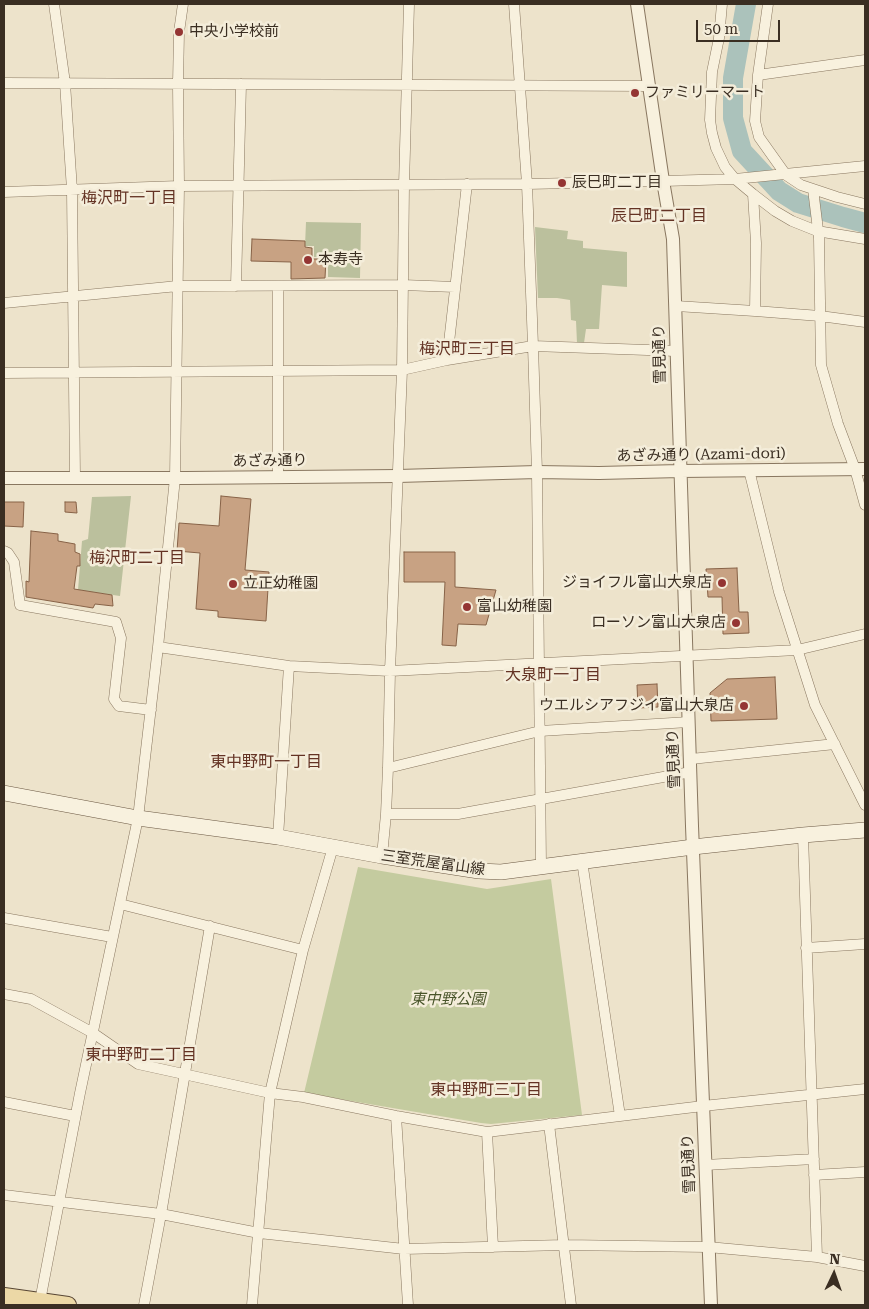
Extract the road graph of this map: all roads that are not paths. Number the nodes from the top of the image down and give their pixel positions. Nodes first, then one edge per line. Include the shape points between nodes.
1 (54, 4) edge
2 (183, 4) edge
3 (409, 4) edge
4 (514, 4) edge
5 (637, 4) edge
6 (722, 4) edge
7 (768, 4) edge
8 (865, 60) edge
9 (758, 75) junction
10 (4, 83) edge
11 (64, 83) junction
12 (178, 84) junction
13 (242, 84) junction
14 (407, 85) junction
15 (520, 86) junction
16 (650, 86) junction
17 (865, 166) edge
18 (786, 174) junction
19 (735, 179) junction
20 (664, 181) junction
21 (467, 184) junction
22 (527, 184) junction
23 (404, 185) junction
24 (179, 186) junction
25 (238, 186) junction
26 (72, 190) junction
27 (813, 191) junction
28 (4, 192) edge
29 (753, 194) junction
30 (865, 204) edge
31 (818, 231) junction
32 (865, 239) edge
33 (178, 286) junction
34 (236, 286) junction
35 (278, 286) junction
36 (403, 286) junction
37 (456, 288) junction
38 (73, 296) junction
39 (4, 303) edge
40 (676, 306) junction
41 (755, 311) junction
42 (820, 316) junction
43 (865, 322) edge
44 (533, 346) junction
45 (676, 351) junction
46 (447, 360) junction
47 (278, 370) junction
48 (402, 370) junction
49 (177, 372) junction
50 (4, 373) edge
51 (74, 373) junction
52 (860, 469) edge
53 (680, 470) junction
54 (749, 470) junction
55 (537, 472) junction
56 (398, 476) junction
57 (278, 477) junction
58 (4, 478) edge
59 (75, 478) junction
60 (175, 478) junction
61 (865, 505) edge
62 (4, 551) edge
63 (865, 634) edge
64 (158, 647) junction
65 (797, 650) junction
66 (687, 656) junction
67 (539, 663) junction
68 (289, 666) junction
69 (390, 671) junction
70 (151, 710) junction
71 (689, 722) junction
72 (540, 731) junction
73 (835, 744) junction
74 (691, 766) junction
75 (388, 768) junction
76 (4, 793) edge
77 (541, 798) junction
78 (865, 805) edge
79 (386, 814) junction
80 (138, 818) junction
81 (865, 830) edge
82 (803, 835) junction
83 (278, 837) junction
84 (333, 847) junction
85 (693, 847) junction
86 (382, 856) junction
87 (582, 861) junction
88 (542, 866) junction
89 (120, 904) junction
90 (4, 918) edge
91 (210, 926) junction
92 (112, 937) junction
93 (865, 944) edge
94 (806, 948) junction
95 (303, 950) junction
96 (4, 994) edge
97 (92, 1033) junction
98 (184, 1074) junction
99 (865, 1089) edge
100 (270, 1094) junction
101 (812, 1095) junction
102 (4, 1102) edge
103 (703, 1106) junction
104 (75, 1116) junction
105 (396, 1116) junction
106 (620, 1116) junction
107 (549, 1124) junction
108 (487, 1132) junction
109 (814, 1159) junction
110 (705, 1165) junction
111 (865, 1172) edge
112 (814, 1175) junction
113 (4, 1195) edge
114 (59, 1202) junction
115 (161, 1214) junction
116 (259, 1233) junction
117 (564, 1245) junction
118 (493, 1247) junction
119 (708, 1247) junction
120 (404, 1249) junction
121 (817, 1257) junction
122 (865, 1266) edge
123 (4, 1296) edge
124 (40, 1301) junction
125 (62, 1305) edge
126 (144, 1305) edge
127 (252, 1305) edge
128 (408, 1305) edge
129 (571, 1305) edge
130 (711, 1305) edge

1 - 11 street
2 - 12 street
3 - 14 street
4 - 15 street
5 - 16 street, 雪見通り
6 - 19 street via 712,72 710,120 716,148
7 - 9 street
8 - 9 street
9 - 18 street via 755,121 759,137
10 - 11 street
11 - 12 street
11 - 26 street
12 - 13 street
12 - 24 street
13 - 14 street
13 - 25 street
14 - 15 street
14 - 23 street
15 - 16 street
15 - 22 street
16 - 20 street, 雪見通り
17 - 18 street
18 - 19 street
18 - 27 street
19 - 20 street
19 - 29 street
20 - 22 street
20 - 40 street, 雪見通り via 673,239
21 - 22 street
21 - 23 street
21 - 37 street
22 - 44 street
23 - 25 street
23 - 36 street
24 - 25 street
24 - 26 street
24 - 33 street
25 - 34 street
26 - 28 street
26 - 38 street
27 - 30 street
27 - 31 street
29 - 31 street via 792,221
29 - 41 street
31 - 32 street
31 - 42 street
33 - 34 street
33 - 38 street
33 - 49 street
34 - 35 street
35 - 36 street
35 - 47 street
36 - 37 street
36 - 48 street
37 - 46 street
38 - 39 street
38 - 51 street
40 - 41 street
40 - 45 street, 雪見通り
41 - 42 street
42 - 43 street
42 - 52 street via 821,365 838,424
44 - 45 street
44 - 46 street
44 - 55 street
45 - 53 street, 雪見通り
46 - 48 street
47 - 48 street
47 - 49 street
47 - 57 street
48 - 56 street
49 - 51 street
49 - 60 street
50 - 51 street
51 - 59 street
52 - 54 street, あざみ通り (Azami-dori)
52 - 61 street
53 - 54 street, あざみ通り (Azami-dori)
53 - 55 street, あざみ通り (Azami-dori)
53 - 66 street, 雪見通り
54 - 65 street
55 - 56 street, あざみ通り
55 - 67 street
56 - 57 street, あざみ通り
56 - 69 street
57 - 60 street, あざみ通り
58 - 59 street, あざみ通り
59 - 60 street, あざみ通り
60 - 64 street
62 - 70 street via 14,562 20,605 116,622 121,638 114,699 119,706
63 - 65 street
64 - 68 street
64 - 70 street
65 - 66 street
65 - 73 street via 815,705
66 - 67 street
66 - 71 street, 雪見通り
67 - 69 street
67 - 72 street
68 - 69 street
68 - 83 street
69 - 75 street
70 - 80 street
71 - 72 street
71 - 74 street, 雪見通り
72 - 75 street
72 - 77 street
73 - 74 street
73 - 78 street
74 - 77 street
74 - 85 street, 雪見通り
75 - 79 street
76 - 80 main road, 三室荒屋富山線
77 - 79 street via 458,814
77 - 88 street
79 - 86 street
80 - 83 main road, 三室荒屋富山線
80 - 89 street
81 - 82 main road, 三室荒屋富山線
82 - 85 main road, 三室荒屋富山線
82 - 94 street
83 - 84 main road, 三室荒屋富山線
84 - 86 main road, 三室荒屋富山線
84 - 95 street
85 - 87 main road, 三室荒屋富山線
85 - 103 street, 雪見通り
86 - 88 main road, 三室荒屋富山線 via 479,871 502,872
87 - 88 main road, 三室荒屋富山線
87 - 106 street
89 - 91 street
89 - 92 street
90 - 92 street
91 - 95 street
91 - 98 street
92 - 97 street
93 - 94 street
94 - 101 street
95 - 100 street
96 - 97 street via 31,999
97 - 98 street via 138,1064
97 - 104 street
98 - 100 street
98 - 115 street
99 - 101 street
100 - 105 street via 303,1097
100 - 116 street
101 - 103 street
101 - 109 street
102 - 104 street
103 - 106 street
103 - 110 street, 雪見通り
104 - 114 street
105 - 108 street
105 - 120 street
106 - 107 street
107 - 108 street
107 - 117 street
108 - 118 street
109 - 110 street
109 - 112 street
110 - 119 street, 雪見通り
111 - 112 street
112 - 121 street
113 - 114 street
114 - 115 street
114 - 124 street
115 - 116 street
115 - 126 street
116 - 120 street
116 - 127 street
117 - 118 street
117 - 119 street
117 - 129 street
118 - 120 street
119 - 121 street
119 - 130 street, 雪見通り
120 - 128 street
121 - 122 street
123 - 124 main road
124 - 125 main road

